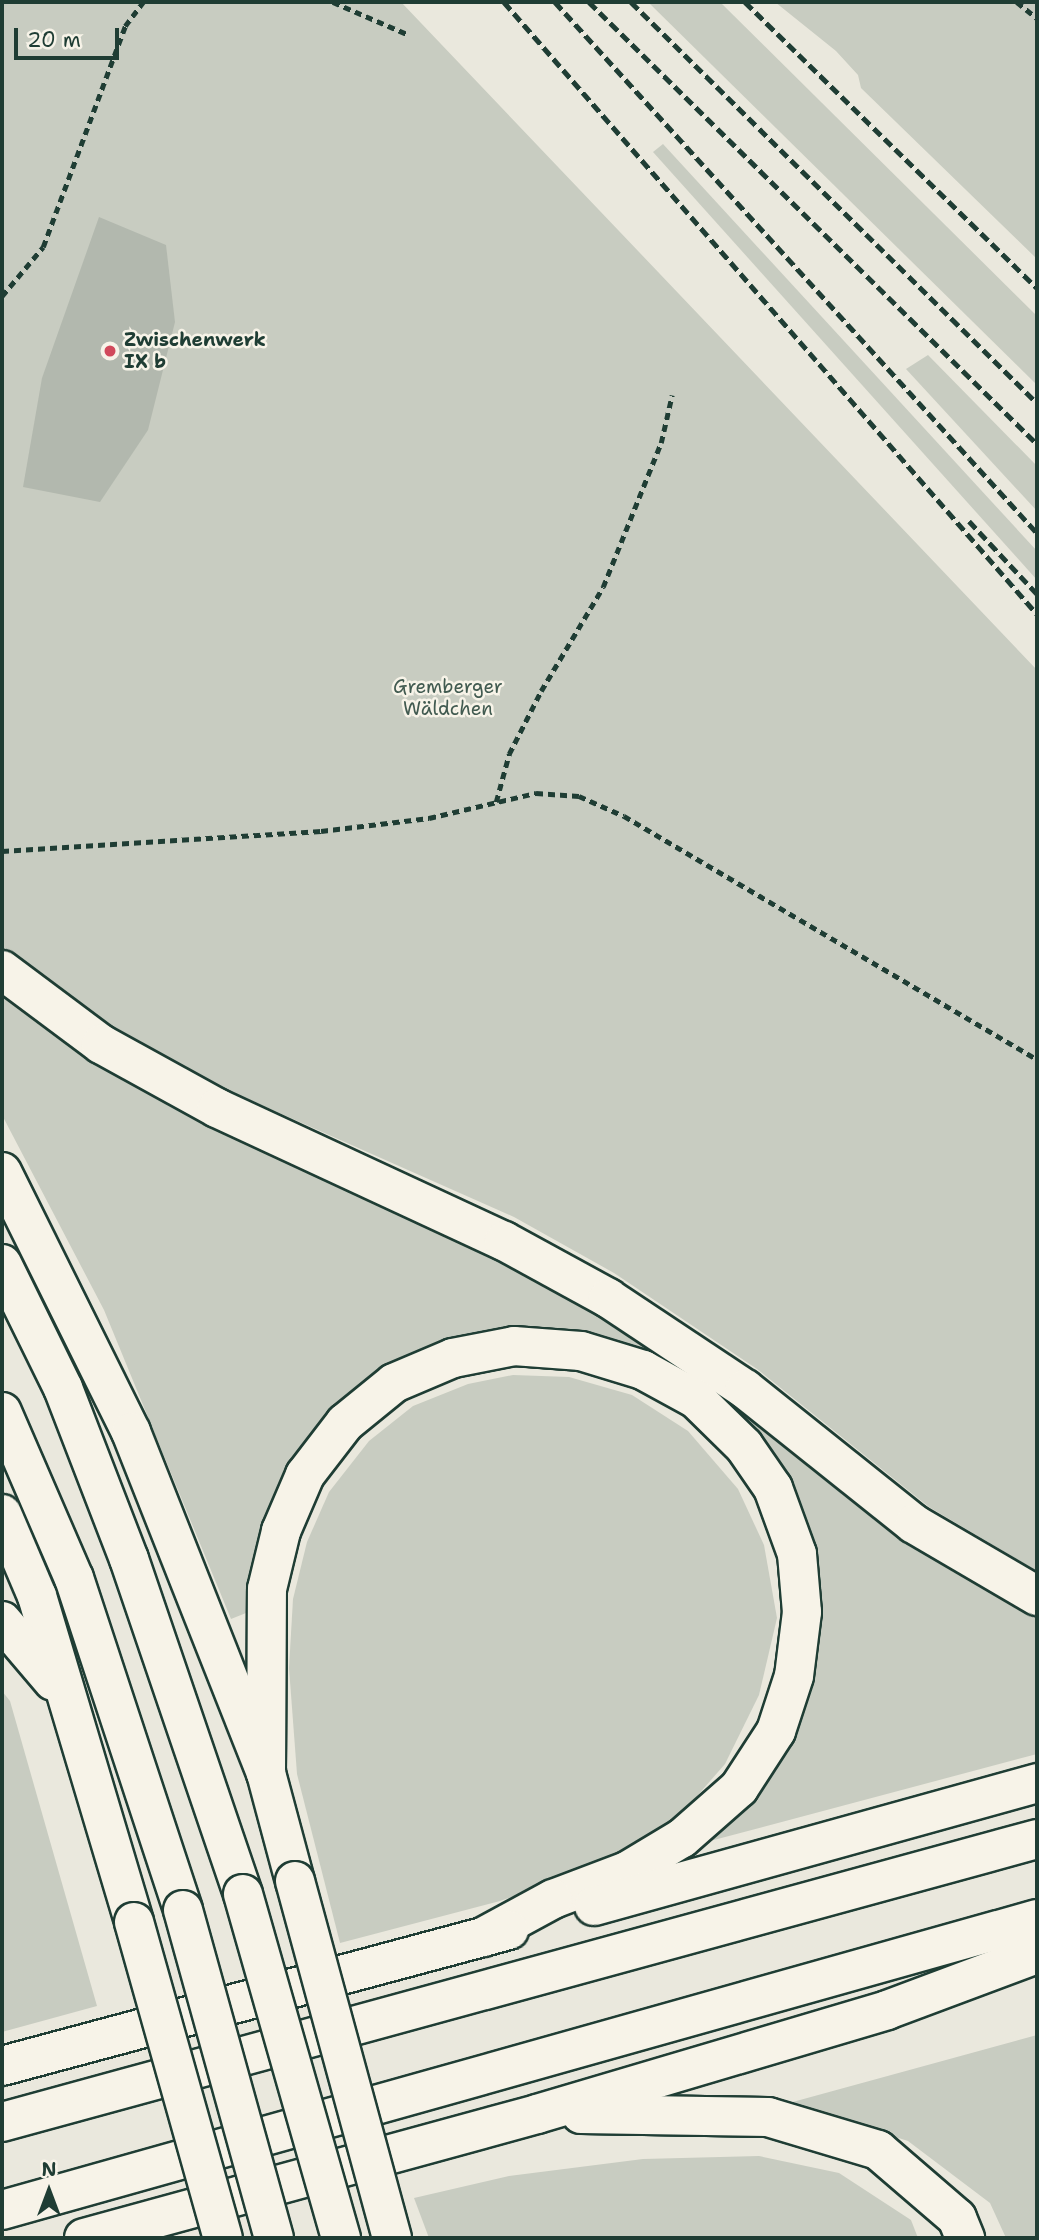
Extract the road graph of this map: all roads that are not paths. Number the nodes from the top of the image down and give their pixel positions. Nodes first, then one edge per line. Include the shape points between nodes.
1 (2, 970) edge
2 (2, 1172) edge
3 (2, 1264) edge
4 (2, 1412) edge
5 (2, 1514) edge
6 (1037, 1596) edge
7 (2, 1621) edge
8 (69, 1703) junction
9 (266, 1773) junction
10 (1037, 1783) edge
11 (1037, 1839) edge
12 (1037, 1919) edge
13 (483, 1937) junction
14 (1037, 1954) edge
15 (47, 2052) junction
16 (2, 2056) edge
17 (2, 2066) edge
18 (537, 2115) junction
19 (2, 2122) edge
20 (2, 2210) edge
21 (84, 2238) edge
22 (223, 2238) edge
23 (274, 2238) edge
24 (341, 2238) edge
25 (392, 2238) edge
26 (965, 2238) edge

1 - 6 highway via 102,1044 217,1108 504,1241 608,1298 745,1389 914,1524
2 - 9 highway via 131,1432
3 - 24 highway, bridge via 63,1388 129,1559 243,1894
4 - 23 highway, bridge via 74,1578 183,1910
5 - 8 highway via 37,1596
7 - 8 highway
8 - 22 highway, bridge
9 - 13 highway via 267,1589 281,1531 305,1475 345,1423 394,1383 453,1358 514,1346 581,1351 643,1370 696,1399 744,1446 773,1488 797,1554 802,1612 794,1676 776,1731 739,1788 682,1838 627,1871 554,1899
9 - 25 highway, bridge
10 - 13 highway
11 - 19 highway
12 - 20 highway
13 - 15 highway
14 - 18 highway via 887,2010
15 - 16 highway
15 - 17 highway
18 - 21 highway
18 - 26 highway via 768,2117 878,2150 957,2218

